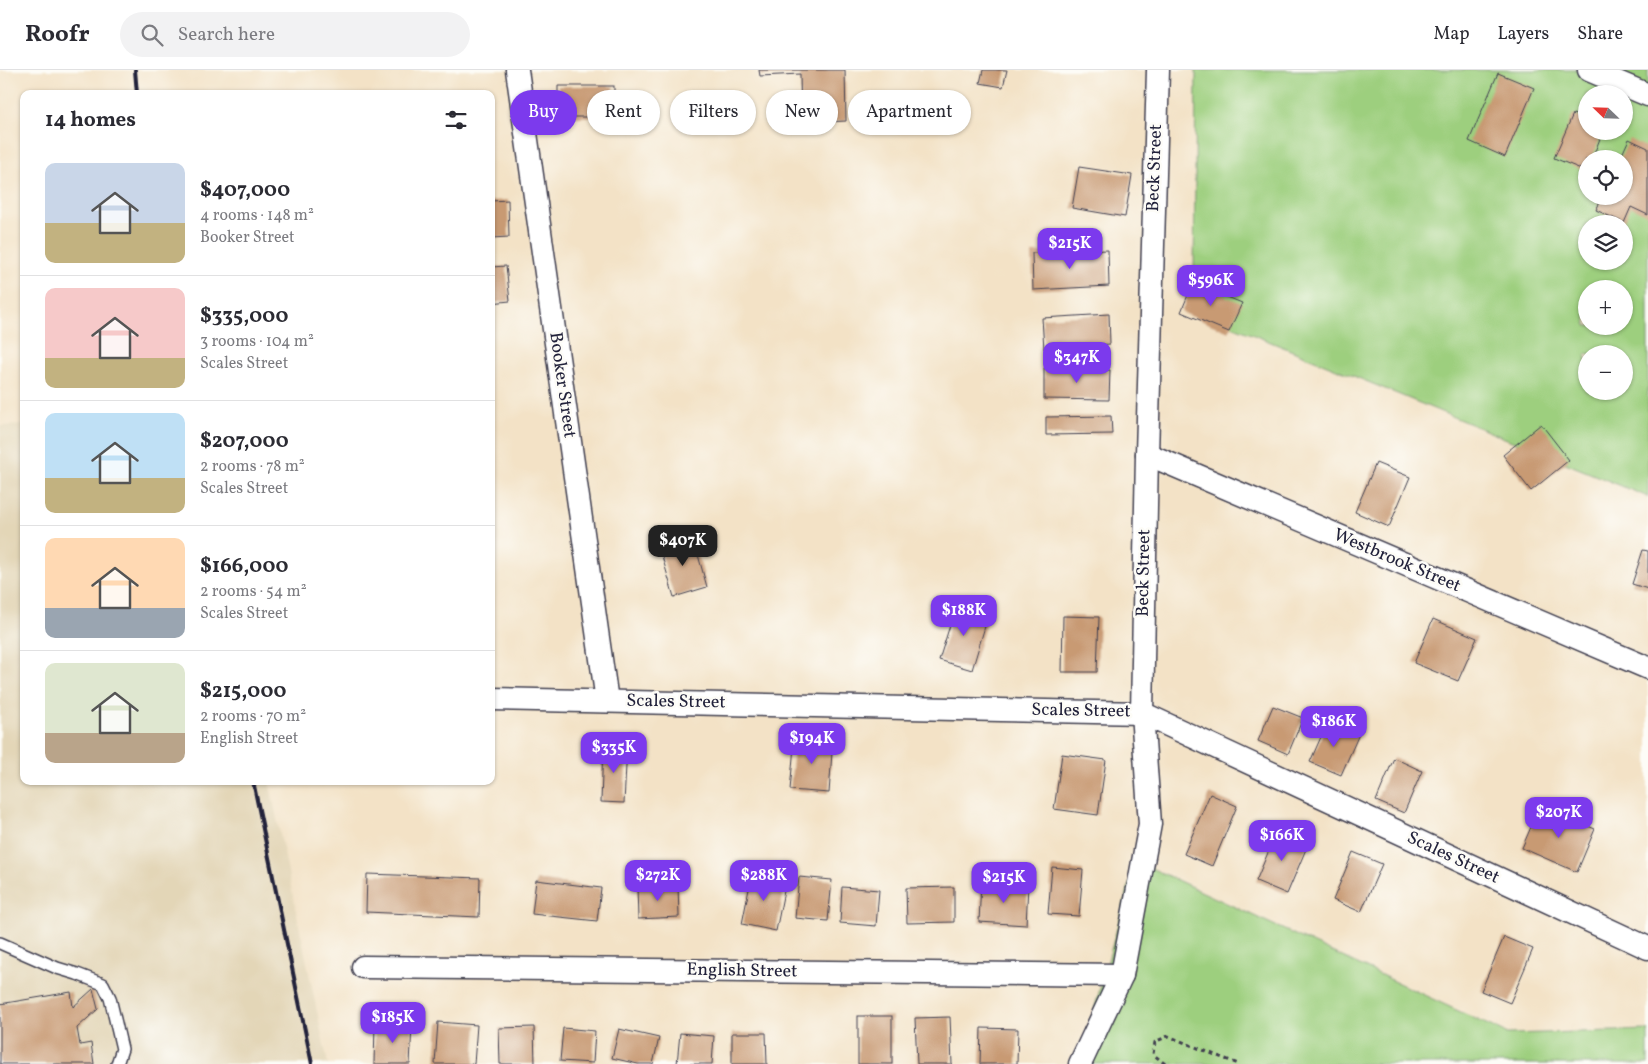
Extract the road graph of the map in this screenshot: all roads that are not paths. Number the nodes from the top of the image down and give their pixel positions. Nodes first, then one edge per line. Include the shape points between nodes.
1 (517, 70) edge
2 (1158, 70) edge
3 (1589, 70) edge
4 (1648, 95) edge
5 (1147, 454) junction
6 (1648, 668) edge
7 (495, 699) edge
8 (607, 701) junction
9 (1142, 713) junction
10 (0, 943) edge
11 (1648, 948) edge
12 (363, 967) dead end
13 (1122, 975) junction
14 (117, 1064) edge
15 (1080, 1064) edge

1 - 8 street, Booker Street
2 - 5 street, Beck Street
3 - 4 street
5 - 6 street, Westbrook Street
5 - 9 street, Beck Street
7 - 8 street, Scales Street
8 - 9 street, Scales Street
9 - 11 street, Scales Street
9 - 13 street, Beck Street via 1150,824
10 - 14 lane via 103,984 110,998 122,1049
12 - 13 street, English Street
13 - 15 street, Beck Street

